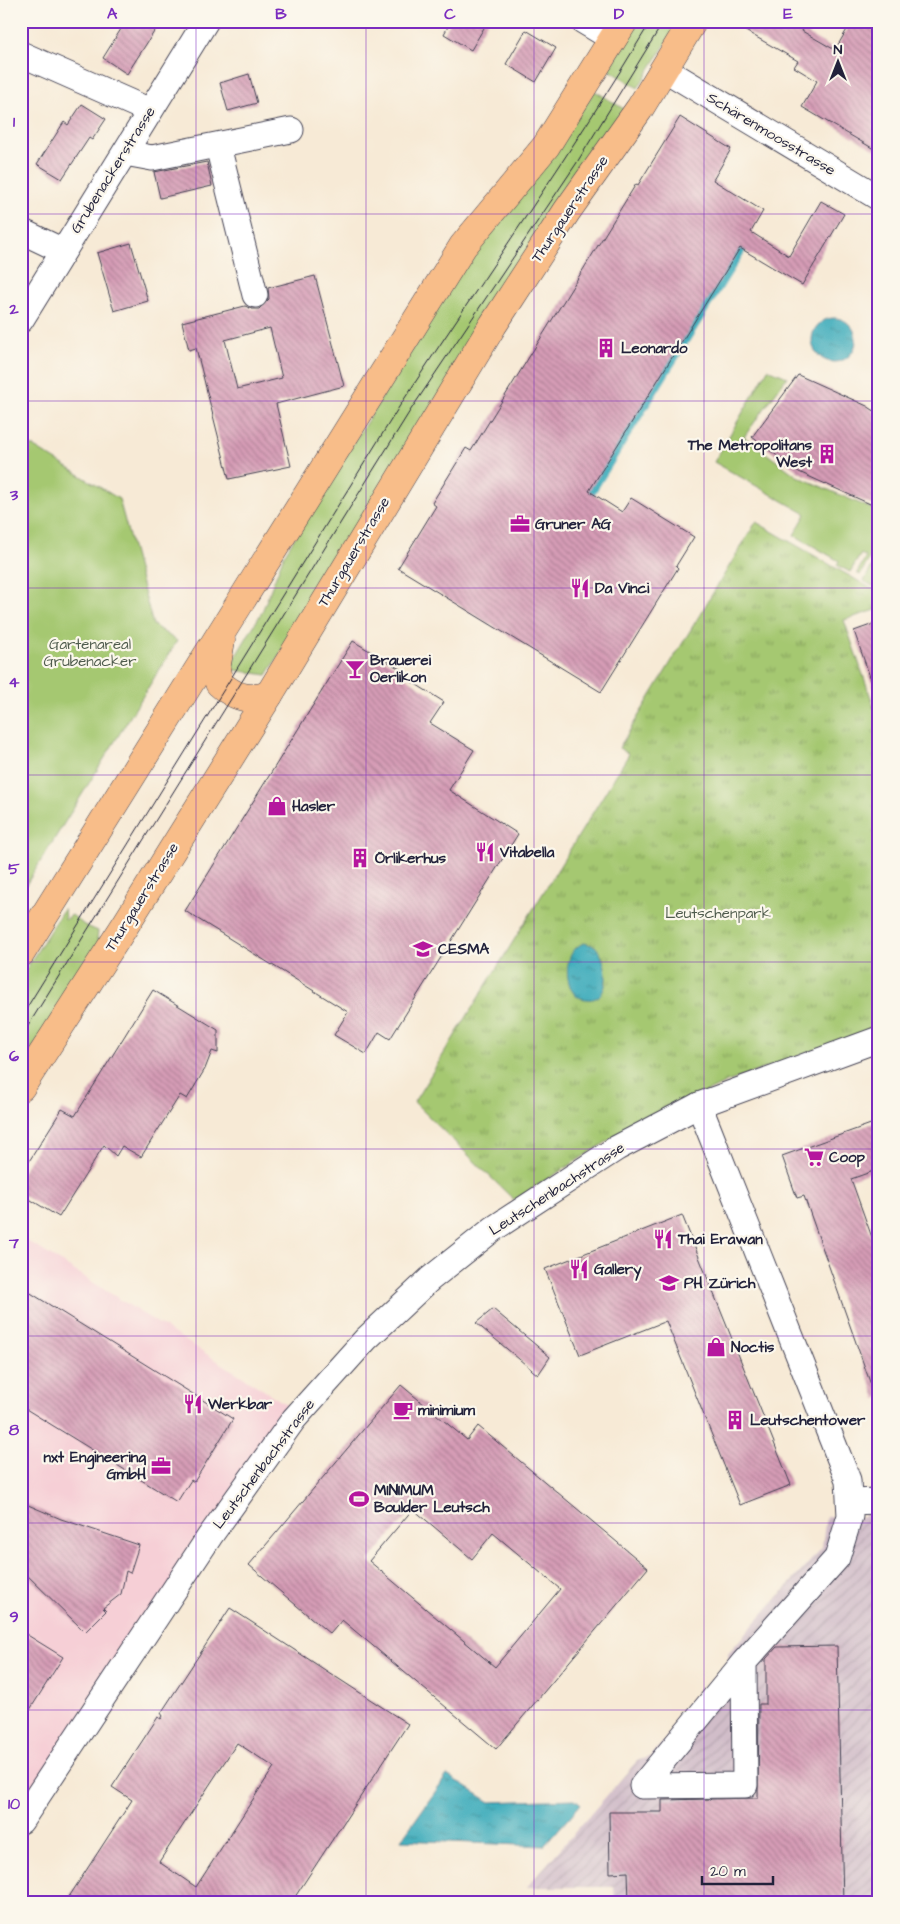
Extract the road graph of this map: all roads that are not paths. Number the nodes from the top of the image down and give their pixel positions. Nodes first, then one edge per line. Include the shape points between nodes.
1 (206, 21) edge
2 (583, 21) edge
3 (694, 21) edge
4 (618, 30) edge
5 (21, 54) edge
6 (664, 70) junction
7 (150, 111) junction
8 (291, 130) dead end
9 (218, 146) junction
10 (125, 153) junction
11 (879, 198) edge
12 (21, 232) edge
13 (63, 251) junction
14 (255, 295) dead end
15 (21, 320) edge
16 (223, 631) junction
17 (268, 695) junction
18 (21, 953) edge
19 (879, 1039) edge
20 (21, 1087) edge
21 (699, 1105) junction
22 (879, 1501) edge
23 (850, 1502) junction
24 (744, 1662) junction
25 (21, 1821) edge

1 - 7 street, Grubenackerstrasse
2 - 4 street
3 - 6 main road, Thurgauerstrasse
4 - 16 main road via 546,146 463,246
5 - 7 street
6 - 11 street, Schärenmoosstrasse
6 - 17 main road, Thurgauerstrasse via 493,326
7 - 10 street, Grubenackerstrasse
8 - 9 street
9 - 10 street via 152,158
9 - 14 street
10 - 13 street, Grubenackerstrasse
12 - 13 street
13 - 15 street, Grubenackerstrasse
16 - 17 main road via 216,670 219,683 242,698
16 - 18 main road
17 - 20 main road, Thurgauerstrasse
19 - 21 street, Leutschenbachstrasse
21 - 23 street via 848,1480
21 - 25 street, Leutschenbachstrasse via 617,1148 493,1229 430,1279 366,1339 294,1419 210,1536
22 - 23 street
23 - 24 street via 850,1516 838,1558
24 - 24 street via 746,1785 642,1786 720,1691

